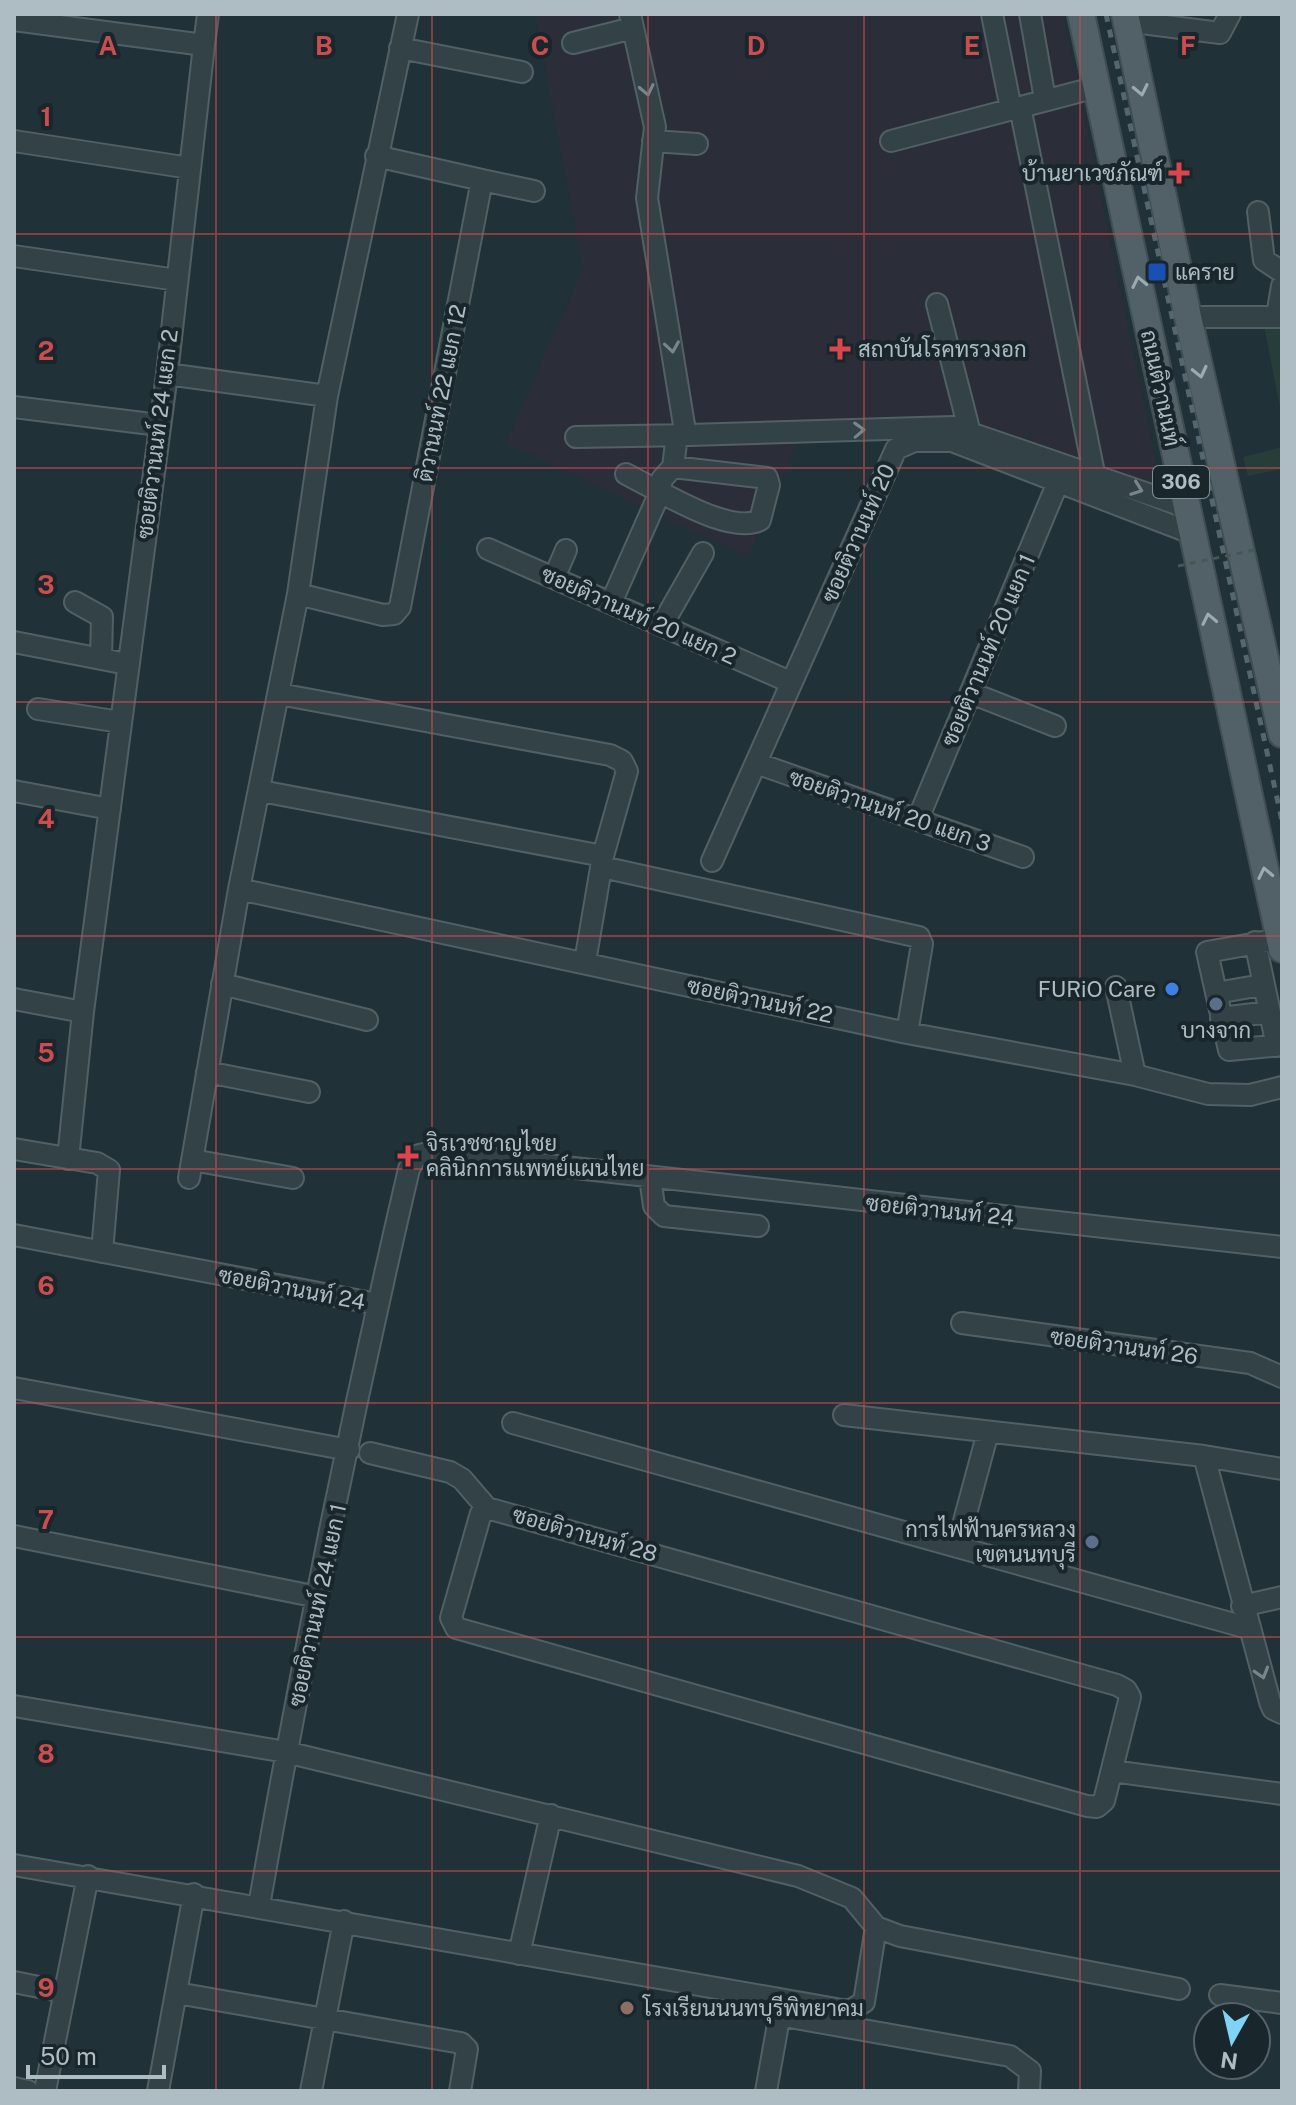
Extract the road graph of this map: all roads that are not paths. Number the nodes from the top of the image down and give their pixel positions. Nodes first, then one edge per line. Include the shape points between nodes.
1 (208, 14) edge
2 (408, 14) edge
3 (992, 14) edge
4 (1030, 14) edge
5 (1081, 14) edge
6 (1230, 14) edge
7 (1126, 17) edge
8 (14, 20) edge
9 (632, 21) edge
10 (573, 43) dead end
11 (204, 45) junction
12 (400, 48) junction
13 (522, 72) dead end
14 (1097, 87) junction
15 (1045, 99) junction
16 (1016, 108) junction
17 (14, 141) edge
18 (653, 141) junction
19 (891, 141) dead end
20 (697, 144) dead end
21 (376, 156) junction
22 (190, 168) junction
23 (482, 180) junction
24 (534, 191) dead end
25 (1258, 212) dead end
26 (14, 256) edge
27 (1282, 272) edge
28 (177, 280) junction
29 (1282, 286) edge
30 (937, 304) dead end
31 (1188, 317) junction
32 (1279, 317) edge
33 (167, 374) junction
34 (327, 396) junction
35 (14, 407) edge
36 (159, 425) junction
37 (970, 433) junction
38 (683, 435) junction
39 (576, 437) dead end
40 (673, 467) junction
41 (1094, 473) junction
42 (626, 474) dead end
43 (1058, 482) junction
44 (660, 492) junction
45 (1186, 507) junction
46 (1191, 533) junction
47 (488, 549) dead end
48 (566, 550) dead end
49 (703, 553) dead end
50 (554, 578) junction
51 (298, 594) junction
52 (75, 602) dead end
53 (611, 603) junction
54 (662, 625) junction
55 (14, 642) edge
56 (101, 659) junction
57 (127, 664) junction
58 (790, 682) junction
59 (971, 693) junction
60 (279, 694) junction
61 (38, 709) dead end
62 (120, 722) junction
63 (1055, 726) dead end
64 (1282, 734) edge
65 (756, 763) junction
66 (14, 791) edge
67 (261, 791) junction
68 (110, 809) junction
69 (918, 819) junction
70 (1023, 857) dead end
71 (712, 861) dead end
72 (602, 862) junction
73 (239, 889) junction
74 (1272, 943) edge
75 (585, 962) junction
76 (222, 984) junction
77 (1262, 985) junction
78 (1116, 987) dead end
79 (1216, 993) junction
80 (14, 999) edge
81 (83, 1012) junction
82 (1270, 1012) junction
83 (1221, 1018) junction
84 (367, 1020) dead end
85 (907, 1033) junction
86 (1280, 1045) edge
87 (207, 1072) junction
88 (1135, 1075) junction
89 (1282, 1087) edge
90 (309, 1092) dead end
91 (14, 1149) edge
92 (68, 1159) junction
93 (650, 1177) junction
94 (293, 1178) dead end
95 (758, 1226) dead end
96 (14, 1235) edge
97 (1282, 1247) edge
98 (102, 1252) junction
99 (377, 1304) junction
100 (962, 1323) dead end
101 (1282, 1377) edge
102 (14, 1388) edge
103 (844, 1415) dead end
104 (513, 1423) dead end
105 (988, 1432) junction
106 (360, 1452) junction
107 (1204, 1456) junction
108 (1282, 1469) edge
109 (487, 1508) junction
110 (14, 1536) edge
111 (957, 1547) junction
112 (318, 1597) junction
113 (1282, 1597) edge
114 (1242, 1606) junction
115 (1248, 1628) junction
116 (14, 1706) edge
117 (1282, 1713) edge
118 (286, 1752) junction
119 (1112, 1771) junction
120 (1282, 1794) edge
121 (551, 1815) junction
122 (14, 1865) edge
123 (88, 1876) junction
124 (194, 1894) junction
125 (259, 1906) junction
126 (344, 1921) junction
127 (876, 1927) junction
128 (519, 1954) junction
129 (14, 1982) edge
130 (1179, 1989) dead end
131 (64, 1992) junction
132 (177, 1993) junction
133 (1220, 1995) dead end
134 (1282, 2003) edge
135 (326, 2019) junction
136 (14, 2088) edge
137 (28, 2091) edge
138 (45, 2091) edge
139 (158, 2091) edge
140 (311, 2091) edge
141 (460, 2091) edge
142 (766, 2091) edge
143 (1029, 2091) edge

1 - 11 street, ซอยติวานนท์ 24 แยก 2
2 - 12 street
3 - 16 street
4 - 15 street
5 - 14 main road, ถนนติวานนท์ / 306
6 - 7 street via 1220,33
7 -> 31 main road, ถนนติวานนท์ / 306
8 - 11 street
9 - 10 street
9 -> 18 street via 655,127
11 - 22 street, ซอยติวานนท์ 24 แยก 2
12 - 13 street
12 - 21 street
14 - 15 street
45 -> 14 main road, ถนนติวานนท์ / 306
15 - 16 street
16 - 19 street
16 - 41 street
17 - 22 street
18 - 20 street
18 -> 38 street via 647,198
21 - 23 street
21 - 34 street
22 - 28 street, ซอยติวานนท์ 24 แยก 2
23 - 24 street
23 - 51 street, ติวานนท์ 22 แยก 12 via 400,607 383,615
25 - 27 street via 1264,260
26 - 28 street
28 - 33 street, ซอยติวานนท์ 24 แยก 2
29 - 32 street
30 - 37 street
31 - 32 street
31 -> 64 main road, ถนนติวานนท์ / 306
33 - 34 street
33 - 36 street, ซอยติวานนท์ 24 แยก 2
34 - 51 street
35 - 36 street
36 - 57 street, ซอยติวานนท์ 24 แยก 2
38 -> 37 street via 953,427
37 - 41 street
38 - 39 street
38 - 40 street
40 - 44 street via 662,479
40 - 44 street via 767,478 760,520 745,524 710,515
41 -> 45 street
42 - 44 street
43 - 46 street, ซอยติวานนท์ 20
43 - 58 street, ซอยติวานนท์ 20 via 952,441 914,441 896,449
43 - 59 street, ซอยติวานนท์ 20 แยก 1
44 - 53 street
45 - 46 main road, ถนนติวานนท์ / 306
74 -> 46 main road, ถนนติวานนท์ / 306
47 - 50 street, ซอยติวานนท์ 20 แยก 2
48 - 50 street
49 - 54 street
50 - 53 street, ซอยติวานนท์ 20 แยก 2
51 - 60 street
52 - 56 street via 102,617
53 - 54 street, ซอยติวานนท์ 20 แยก 2
54 - 58 street, ซอยติวานนท์ 20 แยก 2
55 - 56 street
56 - 57 street
57 - 62 street, ซอยติวานนท์ 24 แยก 2
58 - 65 street, ซอยติวานนท์ 20
59 - 63 street
59 - 69 street, ซอยติวานนท์ 20 แยก 1
60 - 67 street
60 - 72 street via 622,761 627,771
61 - 62 street
62 - 68 street, ซอยติวานนท์ 24 แยก 2
65 - 69 street, ซอยติวานนท์ 20 แยก 3
65 - 71 street, ซอยติวานนท์ 20
66 - 68 street
67 - 72 street
67 - 73 street
68 - 81 street, ซอยติวานนท์ 24 แยก 2
69 - 70 street, ซอยติวานนท์ 20 แยก 3
72 - 75 street
72 - 85 street via 919,937
73 - 75 street, ซอยติวานนท์ 22
73 - 76 street
74 - 77 street
74 - 79 street via 1208,951
75 - 85 street, ซอยติวานนท์ 22
76 - 84 street
76 - 87 street
77 - 79 street
77 - 82 street
78 - 88 street
79 - 83 street
80 - 81 street
81 - 92 street
82 - 83 street
82 - 86 street
83 - 86 street via 1229,1050
85 - 88 street, ซอยติวานนท์ 22
87 - 90 street
87 - 94 street via 190,1169
88 - 89 street, ซอยติวานนท์ 22 via 1208,1094 1250,1095
91 - 92 street
92 - 98 street via 97,1163 110,1173
93 - 95 street via 654,1206 664,1216
93 - 97 street, ซอยติวานนท์ 24
93 - 99 street, ซอยติวานนท์ 24 via 432,1152 416,1156
96 - 98 street, ซอยติวานนท์ 24
98 - 99 street, ซอยติวานนท์ 24
99 - 106 street, ซอยติวานนท์ 24 แยก 1
100 - 101 street, ซอยติวานนท์ 26 via 1250,1363
102 - 106 street
103 - 105 street
104 - 111 street
105 - 107 street
105 - 111 street
106 - 109 street via 450,1472
106 - 112 street, ซอยติวานนท์ 24 แยก 1
107 - 108 street
107 - 114 street
109 - 119 street, ซอยติวานนท์ 28 via 1117,1685 1130,1697
109 - 119 street, ซอยติวานนท์ 28 via 481,1513 451,1618 456,1628 1087,1806 1104,1801
110 - 112 street
111 - 115 street
112 - 118 street, ซอยติวานนท์ 24 แยก 1
113 - 114 street
114 - 115 street
115 -> 117 street via 1273,1709
116 - 118 street
118 - 121 street
118 - 125 street, ซอยติวานนท์ 24 แยก 1
119 - 120 street
121 - 127 street via 798,1876 852,1898
121 - 128 street
122 - 123 street
123 - 124 street
123 - 131 street
124 - 125 street
124 - 132 street
125 - 126 street
126 - 128 street
126 - 135 street
127 - 128 street via 864,2002 851,2010
127 - 130 street via 933,1945
129 - 131 street
131 - 138 street
132 - 135 street
132 - 139 street
133 - 134 street
135 - 140 street
135 - 141 street via 464,2044
136 - 137 street
142 - 143 street via 784,2016 1010,2056 1030,2071

